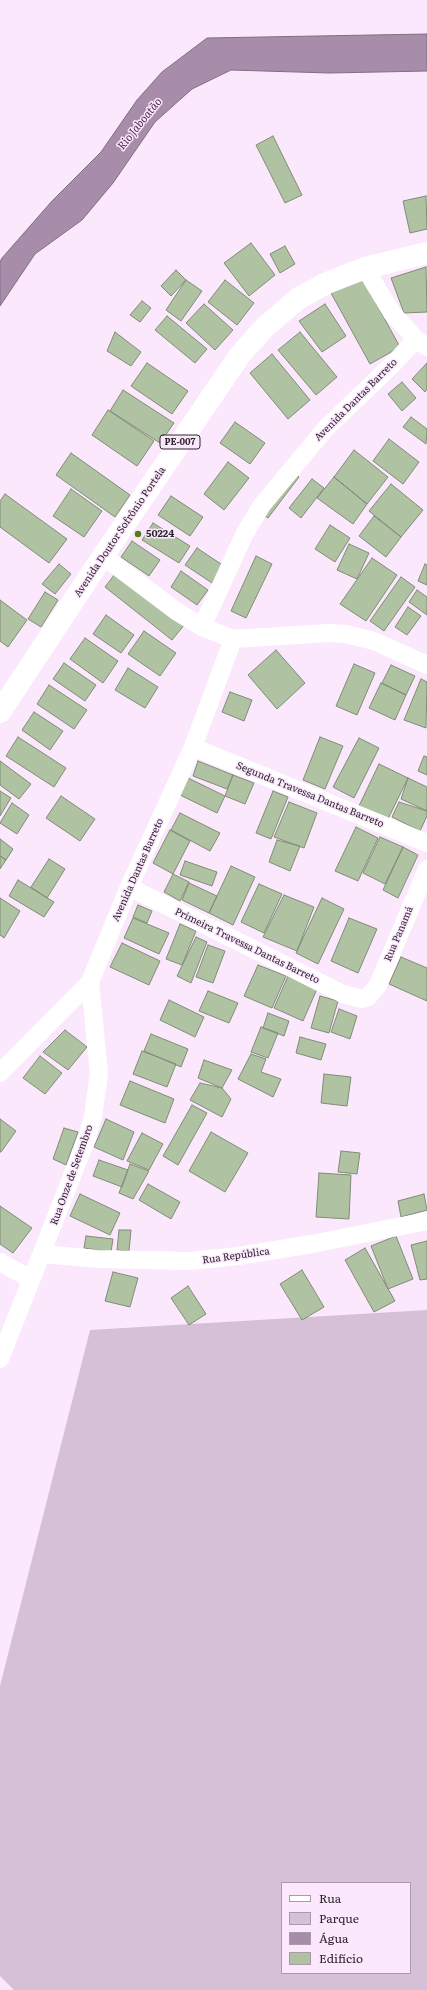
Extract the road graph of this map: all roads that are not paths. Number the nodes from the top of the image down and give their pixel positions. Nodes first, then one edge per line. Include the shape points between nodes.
1 (427, 253) edge
2 (365, 268) junction
3 (422, 343) edge
4 (103, 556) junction
5 (202, 627) junction
6 (233, 639) junction
7 (427, 665) edge
8 (0, 712) edge
9 (193, 747) junction
10 (427, 843) edge
11 (427, 869) edge
12 (129, 887) junction
13 (90, 982) junction
14 (368, 997) joint
15 (0, 1073) edge
16 (427, 1220) edge
17 (42, 1254) junction
18 (0, 1262) edge
19 (31, 1279) junction
20 (0, 1360) edge

1 - 2 main road, Avenida Doutor Sofrônio Portela / PE-007
2 - 3 street via 392,313
2 - 4 main road, Avenida Doutor Sofrônio Portela / PE-007 via 327,283 299,298 265,327 245,350
3 - 5 street, Avenida Dantas Barreto via 394,363 326,428 262,505 245,533
4 - 5 street via 176,611
4 - 8 main road, Avenida Doutor Sofrônio Portela / PE-007
5 - 6 street
6 - 7 street via 346,634 374,641
6 - 9 street, Avenida Dantas Barreto
9 - 10 street, Segunda Travessa Dantas Barreto
9 - 12 street, Avenida Dantas Barreto
11 - 14 street, Rua Panamá via 378,985
12 - 13 street, Avenida Dantas Barreto
12 - 14 street, Primeira Travessa Dantas Barreto via 343,994
13 - 15 street, Avenida Dantas Barreto
13 - 17 street, Rua Onze de Setembro via 99,1074 97,1098 87,1138
16 - 17 street, Rua República via 312,1244 191,1262
17 - 19 street, Rua Onze de Setembro
18 - 19 street
19 - 20 street, Rua Onze de Setembro

